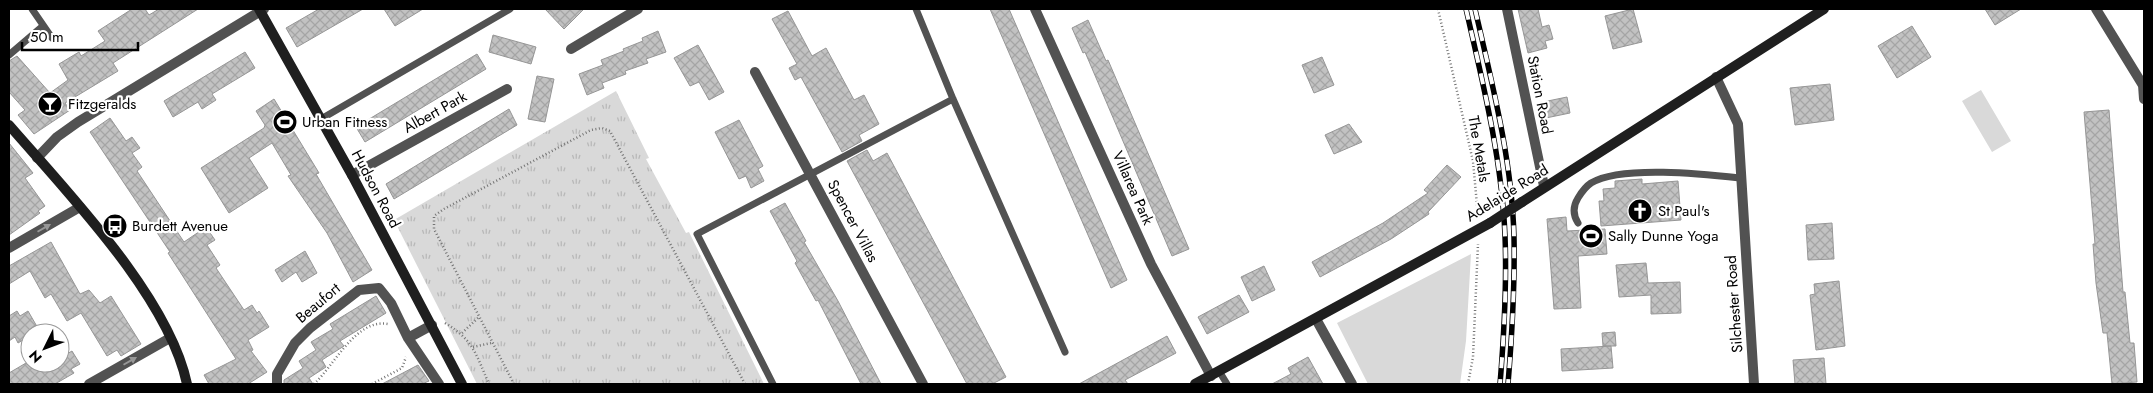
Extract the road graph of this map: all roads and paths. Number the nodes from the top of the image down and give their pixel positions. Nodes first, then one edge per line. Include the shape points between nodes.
1 (32, 9) edge
2 (261, 9) edge
3 (510, 9) edge
4 (638, 9) edge
5 (916, 9) edge
6 (1035, 9) edge
7 (1438, 9) edge
8 (1508, 9) edge
9 (1824, 9) edge
10 (2096, 9) edge
11 (43, 26) junction
12 (52, 38) dead end
13 (571, 49) dead end
14 (9, 55) edge
15 (754, 72) dead end
16 (1716, 77) junction
17 (2144, 86) edge
18 (507, 89) dead end
19 (953, 99) junction
20 (2144, 99) edge
21 (321, 119) junction
22 (9, 125) edge
23 (37, 158) junction
24 (352, 175) junction
25 (811, 175) junction
26 (1740, 178) junction
27 (1544, 186) junction
28 (80, 207) junction
29 (1578, 223) dead end
30 (1479, 229) junction
31 (9, 248) edge
32 (479, 317) junction
33 (1316, 319) junction
34 (432, 325) junction
35 (402, 327) junction
36 (462, 333) junction
37 (170, 338) junction
38 (411, 342) junction
39 (491, 343) junction
40 (473, 347) junction
41 (1065, 352) dead end
42 (1215, 373) junction
43 (89, 384) edge
44 (187, 384) edge
45 (277, 384) edge
46 (314, 384) edge
47 (372, 384) edge
48 (439, 384) edge
49 (462, 384) edge
50 (489, 384) edge
51 (514, 384) edge
52 (745, 384) edge
53 (773, 384) edge
54 (923, 384) edge
55 (1195, 384) edge
56 (1227, 384) edge
57 (1352, 384) edge
58 (1468, 384) edge
59 (1754, 384) edge

1 - 11 lane
2 - 21 street, Hudson Road
2 - 23 street via 78,122 57,137
3 - 21 lane
4 - 13 street
5 - 19 lane
6 - 42 street, Villarea Park via 1151,264
7 - 30 path, The Metals via 1473,161
8 - 27 street, Station Road
9 - 16 street, Adelaide Road
10 - 17 street
11 - 12 lane
11 - 14 lane
15 - 25 street, Spencer Villas
16 - 26 street, Silchester Road via 1738,124
16 - 27 street, Adelaide Road
17 - 20 street
18 - 24 street, Albert Park
19 - 25 lane
19 - 41 lane
21 - 24 street, Hudson Road
22 - 23 street
23 - 28 street
24 - 34 street, Hudson Road
25 - 53 lane via 696,234
25 - 54 street, Spencer Villas
26 - 29 lane via 1631,173 1592,182 1575,204 1574,218
26 - 59 street, Silchester Road
27 - 30 street, Adelaide Road, bridge
31 -> 28 street
28 - 37 street via 131,272
30 - 33 street, Adelaide Road
30 - 58 path, The Metals via 1473,357
32 - 36 path
32 - 39 path
32 - 52 path via 434,229 434,216 591,130 602,128 610,131
33 - 42 street, Adelaide Road
33 - 57 street
34 - 36 path via 441,321
34 - 38 street
34 - 49 street, Hudson Road
35 - 38 street, Beaufort
35 - 45 street, Beaufort via 391,303 379,288 358,290 294,343 277,374
35 - 46 path via 378,322 363,330
36 - 40 path
43 -> 37 street
37 - 44 street
38 - 47 path via 402,368
38 - 48 street, Beaufort
39 - 40 path
39 - 51 path
40 - 50 path
42 - 55 street, Adelaide Road
42 - 56 lane

